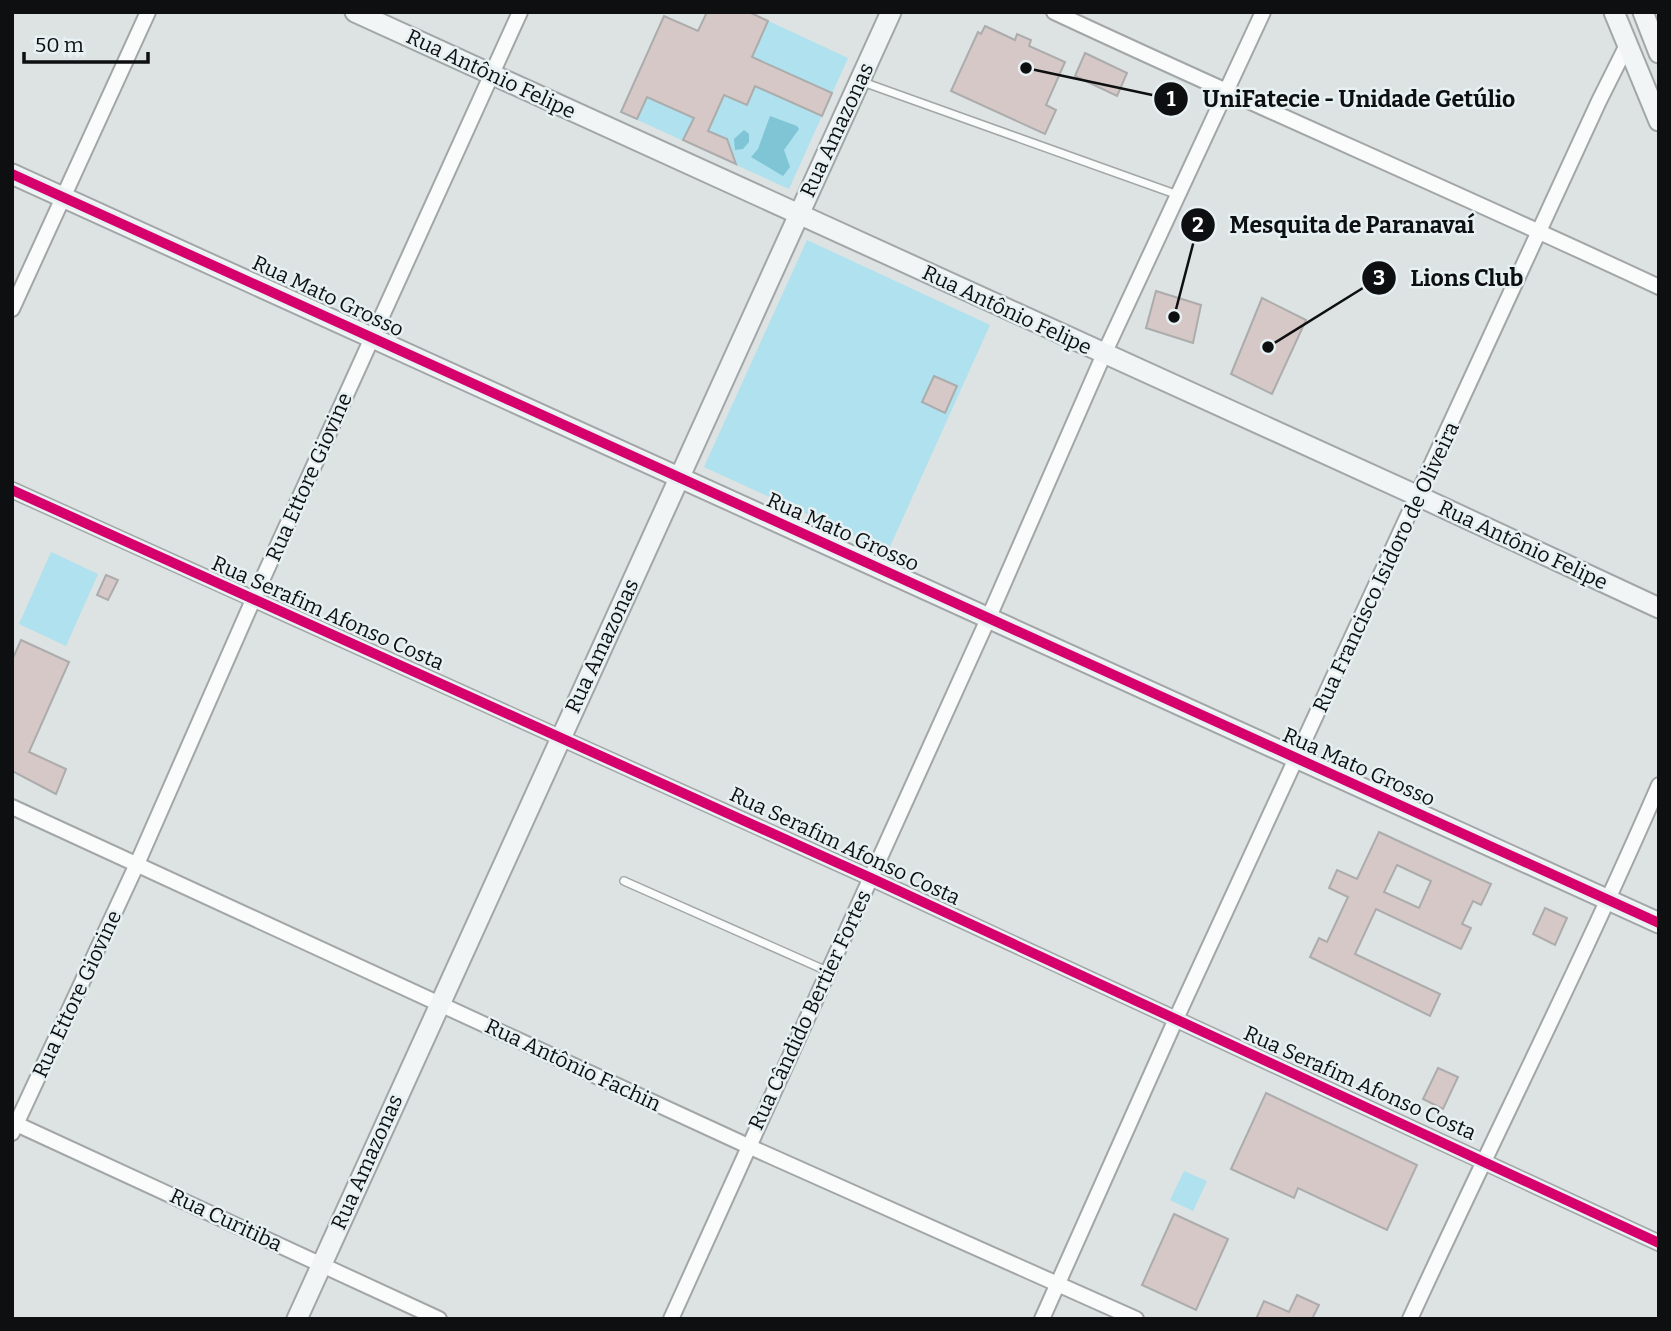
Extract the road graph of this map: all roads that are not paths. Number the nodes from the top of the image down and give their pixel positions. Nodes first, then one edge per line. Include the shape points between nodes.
1 (148, 12) edge
2 (355, 12) edge
3 (520, 12) edge
4 (891, 12) edge
5 (1054, 12) edge
6 (1263, 12) edge
7 (1614, 12) edge
8 (1643, 12) edge
9 (1627, 45) junction
10 (1659, 52) edge
11 (492, 75) junction
12 (859, 81) junction
13 (1226, 93) junction
14 (1654, 96) edge
15 (1659, 121) edge
16 (12, 174) edge
17 (1179, 195) junction
18 (64, 197) junction
19 (799, 215) junction
20 (1541, 232) junction
21 (1659, 287) edge
22 (12, 309) edge
23 (372, 337) junction
24 (1104, 354) junction
25 (680, 479) junction
26 (12, 490) edge
27 (1418, 496) junction
28 (253, 600) junction
29 (1659, 608) edge
30 (989, 619) junction
31 (559, 738) junction
32 (1297, 760) junction
33 (1659, 785) edge
34 (12, 807) edge
35 (137, 864) junction
36 (871, 878) junction
37 (624, 881) dead end
38 (1608, 901) junction
39 (1659, 923) edge
40 (827, 971) junction
41 (439, 1002) junction
42 (1175, 1021) junction
43 (14, 1127) edge
44 (748, 1146) junction
45 (1482, 1160) junction
46 (1659, 1243) edge
47 (321, 1264) junction
48 (1058, 1283) junction
49 (297, 1319) edge
50 (439, 1319) edge
51 (671, 1319) edge
52 (1042, 1319) edge
53 (1136, 1319) edge
54 (1410, 1319) edge

1 - 18 street
2 - 11 street, Rua Antônio Felipe
3 - 11 street, Rua Ettore Giovine
4 - 12 street, Rua Amazonas
5 - 13 street
6 - 13 street, Rua Cândido Bertier Fortes
7 - 9 street
8 - 10 street
9 - 14 street
9 - 20 street, Rua Francisco Isidoro de Oliveira
11 - 19 street, Rua Antônio Felipe
11 - 23 street, Rua Ettore Giovine
12 - 17 lane
12 - 19 street, Rua Amazonas
13 - 17 street, Rua Cândido Bertier Fortes
13 - 20 street
14 - 15 street
16 - 18 street, Rua Mato Grosso
17 - 24 street, Rua Cândido Bertier Fortes
18 - 22 street
18 - 23 street, Rua Mato Grosso
19 - 24 street, Rua Antônio Felipe
19 - 25 street, Rua Amazonas
20 - 21 street
20 - 27 street, Rua Francisco Isidoro de Oliveira
23 - 25 street, Rua Mato Grosso
23 - 28 street, Rua Ettore Giovine
24 - 27 street, Rua Antônio Felipe
24 - 30 street, Rua Cândido Bertier Fortes
25 - 30 street, Rua Mato Grosso
25 - 31 street, Rua Amazonas
26 - 28 street, Rua Serafim Afonso Costa
27 - 29 street, Rua Antônio Felipe
27 - 32 street, Rua Francisco Isidoro de Oliveira
28 - 31 street, Rua Serafim Afonso Costa
28 - 35 street, Rua Ettore Giovine
30 - 32 street, Rua Mato Grosso
30 - 36 street, Rua Cândido Bertier Fortes
31 - 36 street, Rua Serafim Afonso Costa
31 - 41 street, Rua Amazonas
32 - 38 street, Rua Mato Grosso
32 - 42 street, Rua Francisco Isidoro de Oliveira
33 - 38 street
34 - 35 street, Rua Antônio Fachin
35 - 41 street, Rua Antônio Fachin
35 - 43 street, Rua Ettore Giovine
36 - 40 street, Rua Cândido Bertier Fortes
36 - 42 street, Rua Serafim Afonso Costa
37 - 40 lane
38 - 39 street, Rua Mato Grosso
38 - 45 street
40 - 44 street, Rua Cândido Bertier Fortes
41 - 44 street, Rua Antônio Fachin
41 - 47 street, Rua Amazonas
42 - 45 street, Rua Serafim Afonso Costa
42 - 48 street, Rua Francisco Isidoro de Oliveira
43 - 47 street, Rua Curitiba
44 - 48 street, Rua Antônio Fachin
44 - 51 street, Rua Cândido Bertier Fortes
45 - 46 street, Rua Serafim Afonso Costa
45 - 54 street
47 - 49 street, Rua Amazonas
47 - 50 street, Rua Curitiba
48 - 52 street, Rua Francisco Isidoro de Oliveira
48 - 53 street, Rua Antônio Fachin

